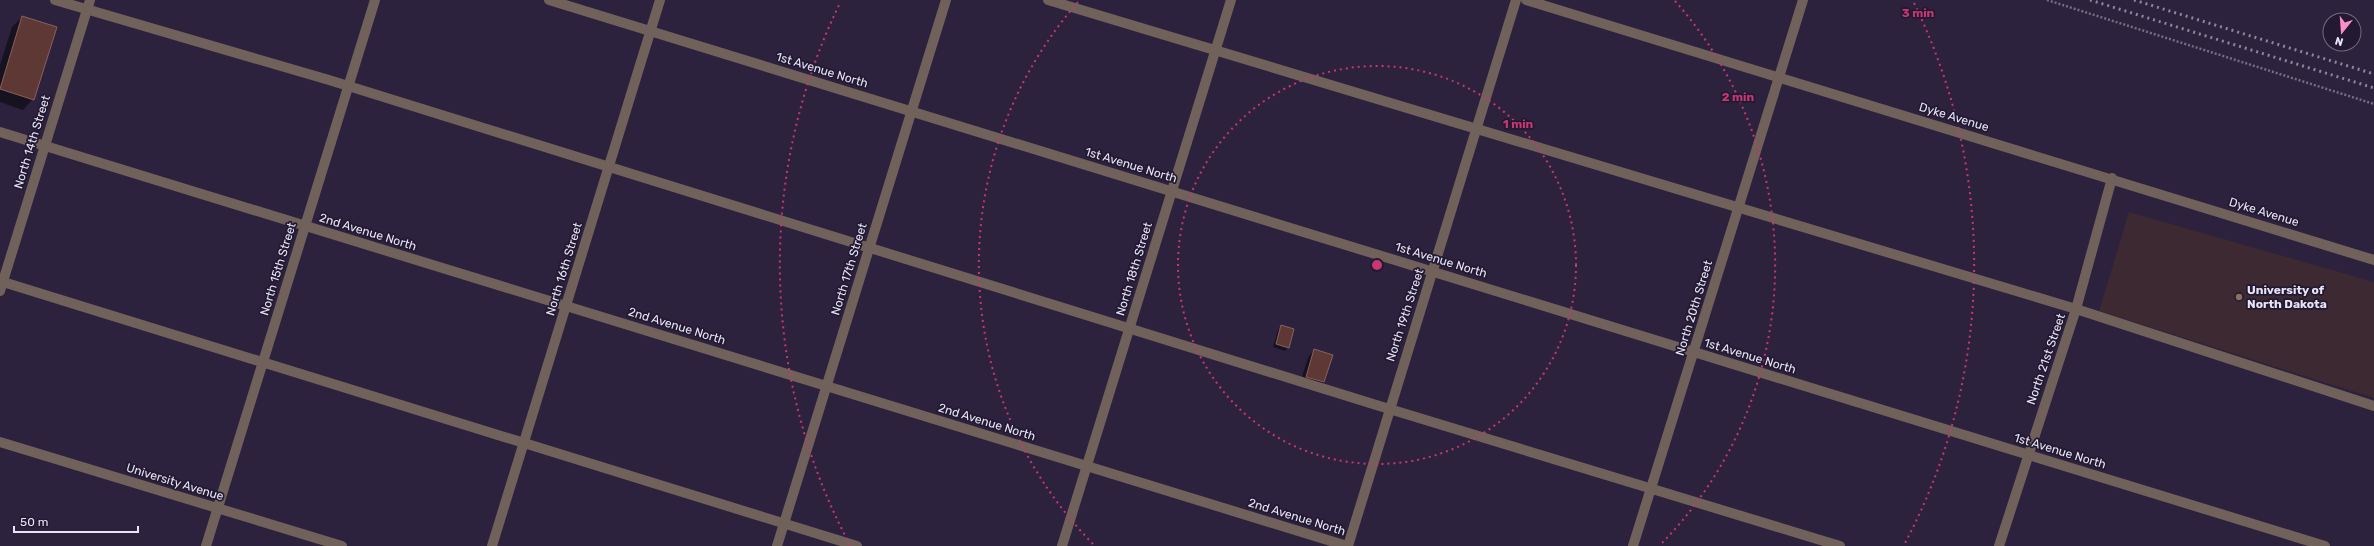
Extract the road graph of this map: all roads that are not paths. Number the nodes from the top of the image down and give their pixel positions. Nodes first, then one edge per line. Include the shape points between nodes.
1 (55, 0) edge
2 (375, 0) edge
3 (549, 0) edge
4 (660, 0) edge
5 (946, 0) edge
6 (1048, 0) edge
7 (1231, 0) edge
8 (1516, 0) edge
9 (1526, 0) edge
10 (1803, 0) edge
11 (88, 5) edge
12 (651, 31) junction
13 (1215, 51) junction
14 (1780, 77) junction
15 (348, 86) junction
16 (912, 111) junction
17 (1476, 128) junction
18 (0, 132) edge
19 (44, 145) junction
20 (609, 166) junction
21 (2112, 178) junction
22 (1172, 191) junction
23 (1739, 207) junction
24 (305, 226) junction
25 (870, 247) junction
26 (2374, 260) edge
27 (1433, 271) junction
28 (1, 285) edge
29 (566, 306) junction
30 (2076, 309) junction
31 (1129, 327) junction
32 (1693, 352) junction
33 (263, 362) junction
34 (826, 386) junction
35 (2374, 406) edge
36 (1389, 409) junction
37 (0, 442) edge
38 (524, 443) junction
39 (2027, 455) junction
40 (1088, 466) junction
41 (1651, 488) junction
42 (218, 508) junction
43 (784, 524) junction
44 (206, 546) edge
45 (342, 546) edge
46 (492, 546) edge
47 (777, 546) edge
48 (857, 546) edge
49 (1062, 546) edge
50 (1348, 546) edge
51 (1633, 546) edge
52 (1840, 546) edge
53 (1999, 546) edge
54 (2325, 546) edge

1 - 11 street
2 - 15 street, North 15th Street
3 - 12 street, 1st Avenue North
4 - 12 street, North 16th Street
5 - 16 street, North 17th Street
6 - 13 street
7 - 13 street, North 18th Street
8 - 17 street, North 19th Street
9 - 14 street, Dyke Avenue
10 - 14 street, North 20th Street
11 - 15 street
11 - 19 street, North 14th Street
12 - 16 street, 1st Avenue North
12 - 20 street, North 16th Street
13 - 17 street
13 - 22 street, North 18th Street
14 - 21 street, Dyke Avenue
14 - 23 street, North 20th Street
15 - 20 street
15 - 24 street, North 15th Street
16 - 22 street, 1st Avenue North
16 - 25 street, North 17th Street
17 - 23 street
17 - 27 street, North 19th Street
18 - 19 street, 2nd Avenue North
19 - 24 street, 2nd Avenue North
19 - 28 street, North 14th Street
20 - 25 street
20 - 29 street, North 16th Street
21 - 26 street, Dyke Avenue
21 - 30 street, North 21st Street
22 - 27 street, 1st Avenue North
22 - 31 street, North 18th Street
23 - 30 street
23 - 32 street, North 20th Street
24 - 29 street, 2nd Avenue North
24 - 33 street, North 15th Street
25 - 31 street
25 - 34 street, North 17th Street
27 - 32 street, 1st Avenue North
27 - 36 street, North 19th Street
28 - 33 street
29 - 34 street, 2nd Avenue North
29 - 38 street, North 16th Street
30 - 35 street
30 - 39 street, North 21st Street
31 - 36 street
31 - 40 street, North 18th Street
32 - 39 street, 1st Avenue North
32 - 41 street, North 20th Street
33 - 38 street
33 - 42 street, North 15th Street
34 - 40 street, 2nd Avenue North
34 - 43 street, North 17th Street
36 - 41 street
36 - 50 street, North 19th Street
37 - 42 street, University Avenue
38 - 43 street
38 - 46 street, North 16th Street
39 - 53 street, North 21st Street
39 - 54 street, 1st Avenue North
40 - 49 street, North 18th Street
40 - 50 street, 2nd Avenue North
41 - 51 street, North 20th Street
41 - 52 street
42 - 44 street, North 15th Street
42 - 45 street, University Avenue
43 - 47 street, North 17th Street
43 - 48 street

